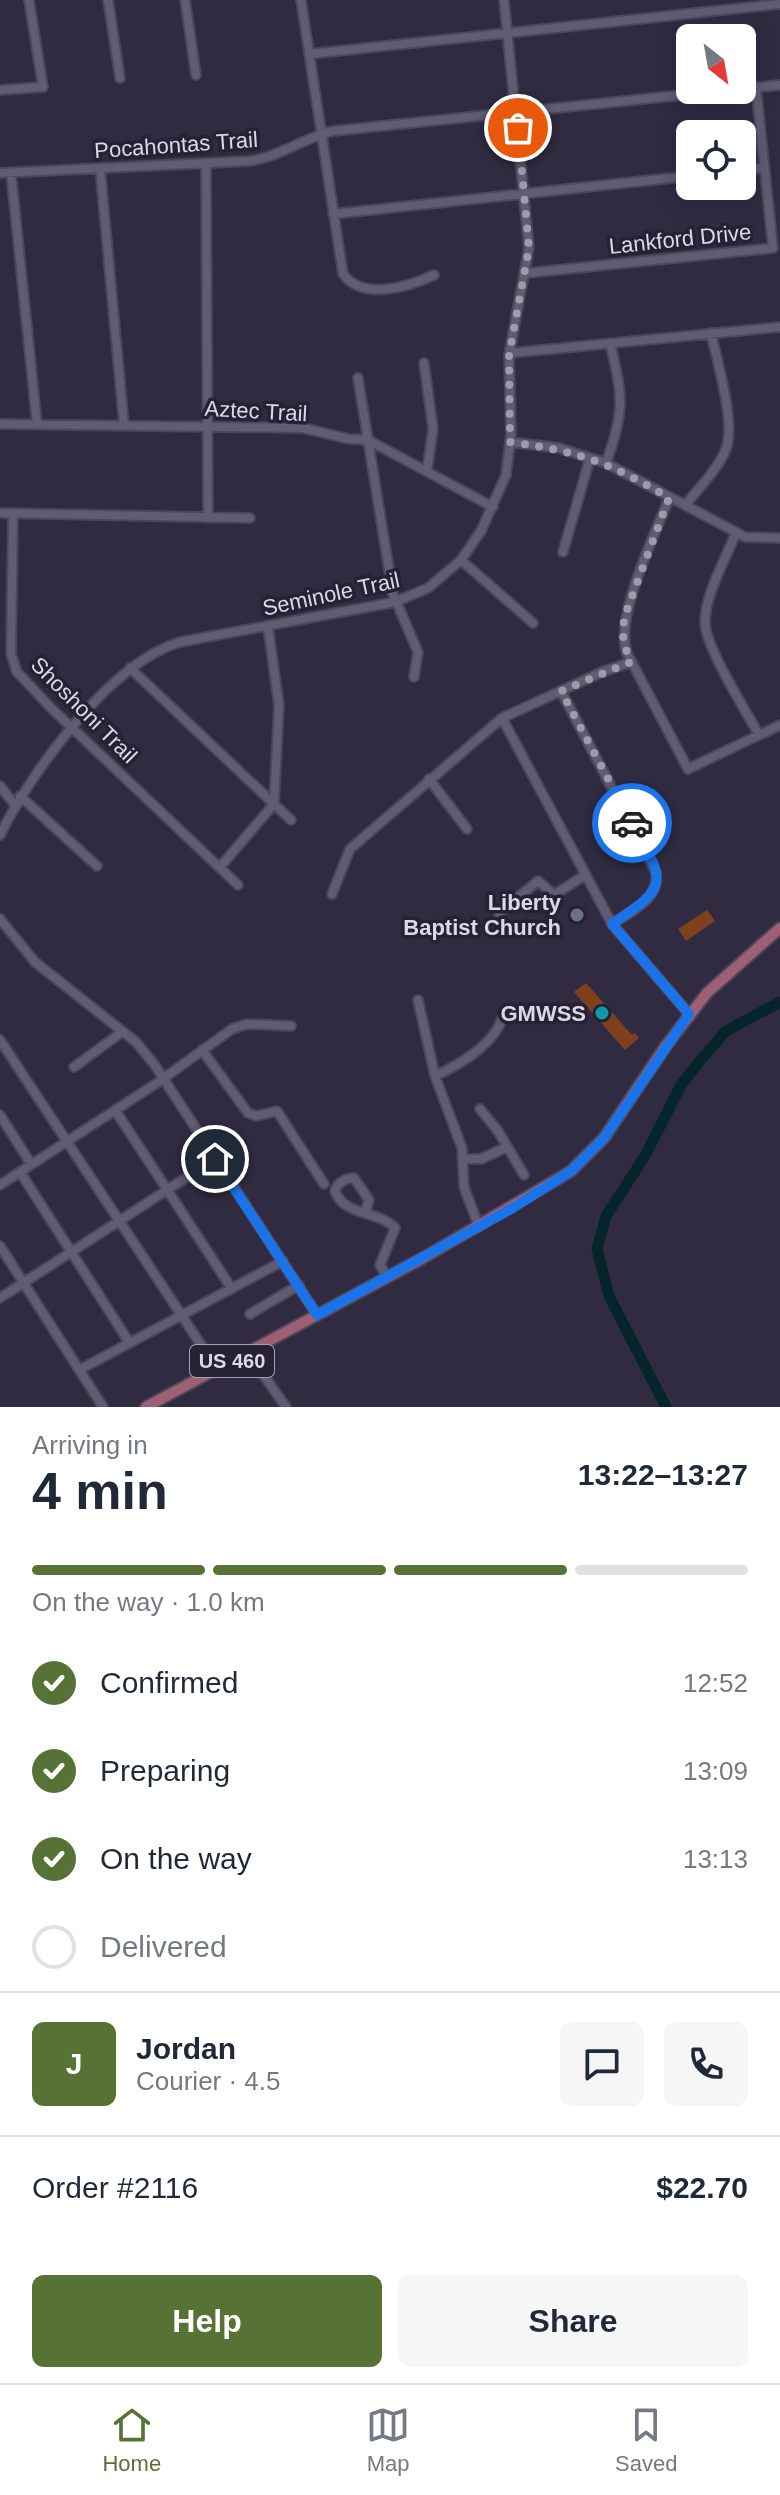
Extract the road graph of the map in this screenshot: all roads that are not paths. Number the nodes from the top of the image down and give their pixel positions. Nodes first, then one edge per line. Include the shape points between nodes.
1 (29, 0) edge
2 (108, 0) edge
3 (185, 0) edge
4 (301, 0) edge
5 (504, 0) edge
6 (780, 4) edge
7 (508, 33) junction
8 (309, 54) junction
9 (196, 75) dead end
10 (120, 78) dead end
11 (780, 85) edge
12 (756, 87) joint
13 (0, 90) edge
14 (676, 96) edge
15 (516, 112) junction
16 (321, 134) junction
17 (206, 163) junction
18 (100, 168) junction
19 (764, 168) junction
20 (756, 169) edge
21 (0, 173) edge
22 (11, 173) junction
23 (676, 177) edge
24 (524, 193) junction
25 (333, 214) junction
26 (527, 273) junction
27 (434, 275) dead end
28 (780, 327) edge
29 (711, 333) junction
30 (610, 343) junction
31 (510, 353) junction
32 (424, 363) dead end
33 (358, 378) dead end
34 (0, 424) edge
35 (37, 424) junction
36 (124, 425) junction
37 (210, 426) junction
38 (368, 440) junction
39 (510, 442) junction
40 (590, 458) junction
41 (606, 463) junction
42 (427, 471) junction
43 (669, 498) junction
44 (686, 504) junction
45 (493, 507) junction
46 (0, 513) edge
47 (13, 514) junction
48 (208, 518) junction
49 (250, 518) dead end
50 (736, 532) junction
51 (780, 538) edge
52 (563, 552) dead end
53 (461, 560) junction
54 (395, 602) junction
55 (533, 623) dead end
56 (268, 626) junction
57 (631, 662) junction
58 (130, 668) junction
59 (414, 677) dead end
60 (561, 691) junction
61 (502, 718) junction
62 (780, 725) edge
63 (73, 729) junction
64 (759, 735) junction
65 (429, 779) junction
66 (0, 786) edge
67 (20, 796) junction
68 (274, 804) junction
69 (15, 805) junction
70 (291, 820) dead end
71 (467, 829) dead end
72 (0, 835) edge
73 (97, 866) dead end
74 (220, 867) junction
75 (585, 875) junction
76 (238, 885) dead end
77 (332, 894) dead end
78 (499, 913) dead end
79 (0, 919) edge
80 (612, 924) junction
81 (780, 928) edge
82 (418, 1000) dead end
83 (689, 1014) junction
84 (502, 1019) dead end
85 (291, 1026) dead end
86 (122, 1032) junction
87 (0, 1040) edge
88 (202, 1050) junction
89 (74, 1067) dead end
90 (435, 1076) junction
91 (162, 1079) junction
92 (480, 1109) dead end
93 (115, 1110) junction
94 (0, 1115) edge
95 (67, 1141) junction
96 (507, 1147) junction
97 (215, 1159) junction
98 (465, 1159) junction
99 (31, 1164) junction
100 (20, 1172) junction
101 (524, 1175) dead end
102 (324, 1184) dead end
103 (0, 1185) edge
104 (166, 1190) junction
105 (365, 1213) junction
106 (119, 1220) junction
107 (479, 1227) junction
108 (0, 1246) edge
109 (70, 1252) junction
110 (283, 1261) junction
111 (387, 1276) junction
112 (24, 1282) junction
113 (299, 1285) junction
114 (232, 1289) junction
115 (0, 1298) edge
116 (250, 1314) dead end
117 (182, 1315) junction
118 (317, 1315) junction
119 (129, 1342) junction
120 (248, 1353) junction
121 (217, 1369) junction
122 (79, 1370) junction
123 (153, 1405) edge
124 (103, 1407) edge
125 (286, 1407) edge

1 - 13 street via 43,87
2 - 10 street
3 - 9 street
4 - 8 street
5 - 7 street, Seminole Trail
6 - 7 street
7 - 8 street
7 - 15 street, Seminole Trail
8 - 16 street
11 - 12 street
12 - 19 street, Lankford Drive
14 - 15 street, Pocahontas Trail
15 - 16 street, Pocahontas Trail
15 - 24 street, Seminole Trail
16 - 17 street, Pocahontas Trail via 269,158
16 - 25 street
17 - 18 street, Pocahontas Trail
17 - 37 street
18 - 22 street, Pocahontas Trail
18 - 36 street
19 - 20 street
19 - 26 street, Lankford Drive via 773,248
21 - 22 street, Pocahontas Trail
22 - 35 street
23 - 24 street
24 - 25 street
24 - 26 street, Seminole Trail
25 - 27 street via 343,274 354,286 371,290 411,285
26 - 31 street, Seminole Trail
28 - 29 street
29 - 30 street
29 - 44 street via 728,441
30 - 31 street
30 - 41 street via 622,403
31 - 39 street, Seminole Trail
32 - 42 street via 433,429
33 - 38 street
34 - 35 street, Aztec Trail
35 - 36 street, Aztec Trail
36 - 37 street, Aztec Trail
37 - 38 street, Aztec Trail via 303,428
37 - 48 street
38 - 42 street, Aztec Trail
38 - 54 street
39 - 40 street
39 - 45 street, Seminole Trail via 506,475
40 - 41 street
40 - 52 street
41 - 43 street
42 - 45 street, Aztec Trail
43 - 44 street
43 - 57 street via 624,618 623,642
44 - 50 street
45 - 53 street, Seminole Trail
46 - 47 street
47 - 48 street
47 - 63 street, Shoshoni Trail via 13,664
48 - 49 street
50 - 51 street
50 - 64 street via 704,626
53 - 54 street, Seminole Trail via 429,587
53 - 55 street
54 - 56 street, Seminole Trail
54 - 59 street via 417,647
56 - 58 street, Seminole Trail via 171,645
56 - 68 street via 279,706
57 - 60 street
57 - 64 street via 688,769
58 - 63 street, Seminole Trail
58 - 68 street
60 - 61 street
60 - 80 street via 656,872 653,894
61 - 65 street
61 - 75 street
62 - 64 street
63 - 67 street, Seminole Trail
63 - 74 street, Shoshoni Trail
65 - 71 street
65 - 77 street via 350,849
66 - 69 street
67 - 69 street, Seminole Trail
67 - 73 street
68 - 70 street
68 - 74 street
69 - 72 street, Seminole Trail
74 - 76 street, Shoshoni Trail
75 - 78 street via 554,895 538,881
75 - 80 street
79 - 86 street via 24,952
80 - 83 street
81 - 83 main road, US 460 via 729,970
82 - 90 street
83 - 107 main road, US 460 via 590,1155 559,1180
84 - 90 street via 498,1031 455,1067
85 - 88 street via 238,1026
86 - 89 street
86 - 91 street
87 - 95 street
88 - 91 street
88 - 102 street via 248,1113 277,1111
90 - 98 street
91 - 93 street
91 - 97 street
92 - 96 street
93 - 95 street
93 - 104 street
94 - 99 street
95 - 99 street
95 - 106 street
96 - 98 street via 481,1159
96 - 101 street
97 - 104 street
97 - 110 street
98 - 107 street via 464,1187
99 - 100 street
100 - 103 street
100 - 109 street
104 - 106 street
104 - 114 street
105 - 105 street via 342,1203 336,1186 354,1178 369,1200
105 - 111 street via 395,1228 380,1265
106 - 109 street
106 - 117 street
107 - 111 main road, US 460
108 - 112 street
109 - 112 street
109 - 119 street
110 - 113 street
110 - 114 street
111 - 118 main road, US 460
112 - 115 street
112 - 122 street
113 - 116 street
113 - 118 street
114 - 117 street
117 - 119 street
117 - 121 street
118 - 120 main road, US 460
119 - 122 street
120 - 121 main road, US 460
120 - 125 street
121 - 123 main road, US 460
122 - 124 street

